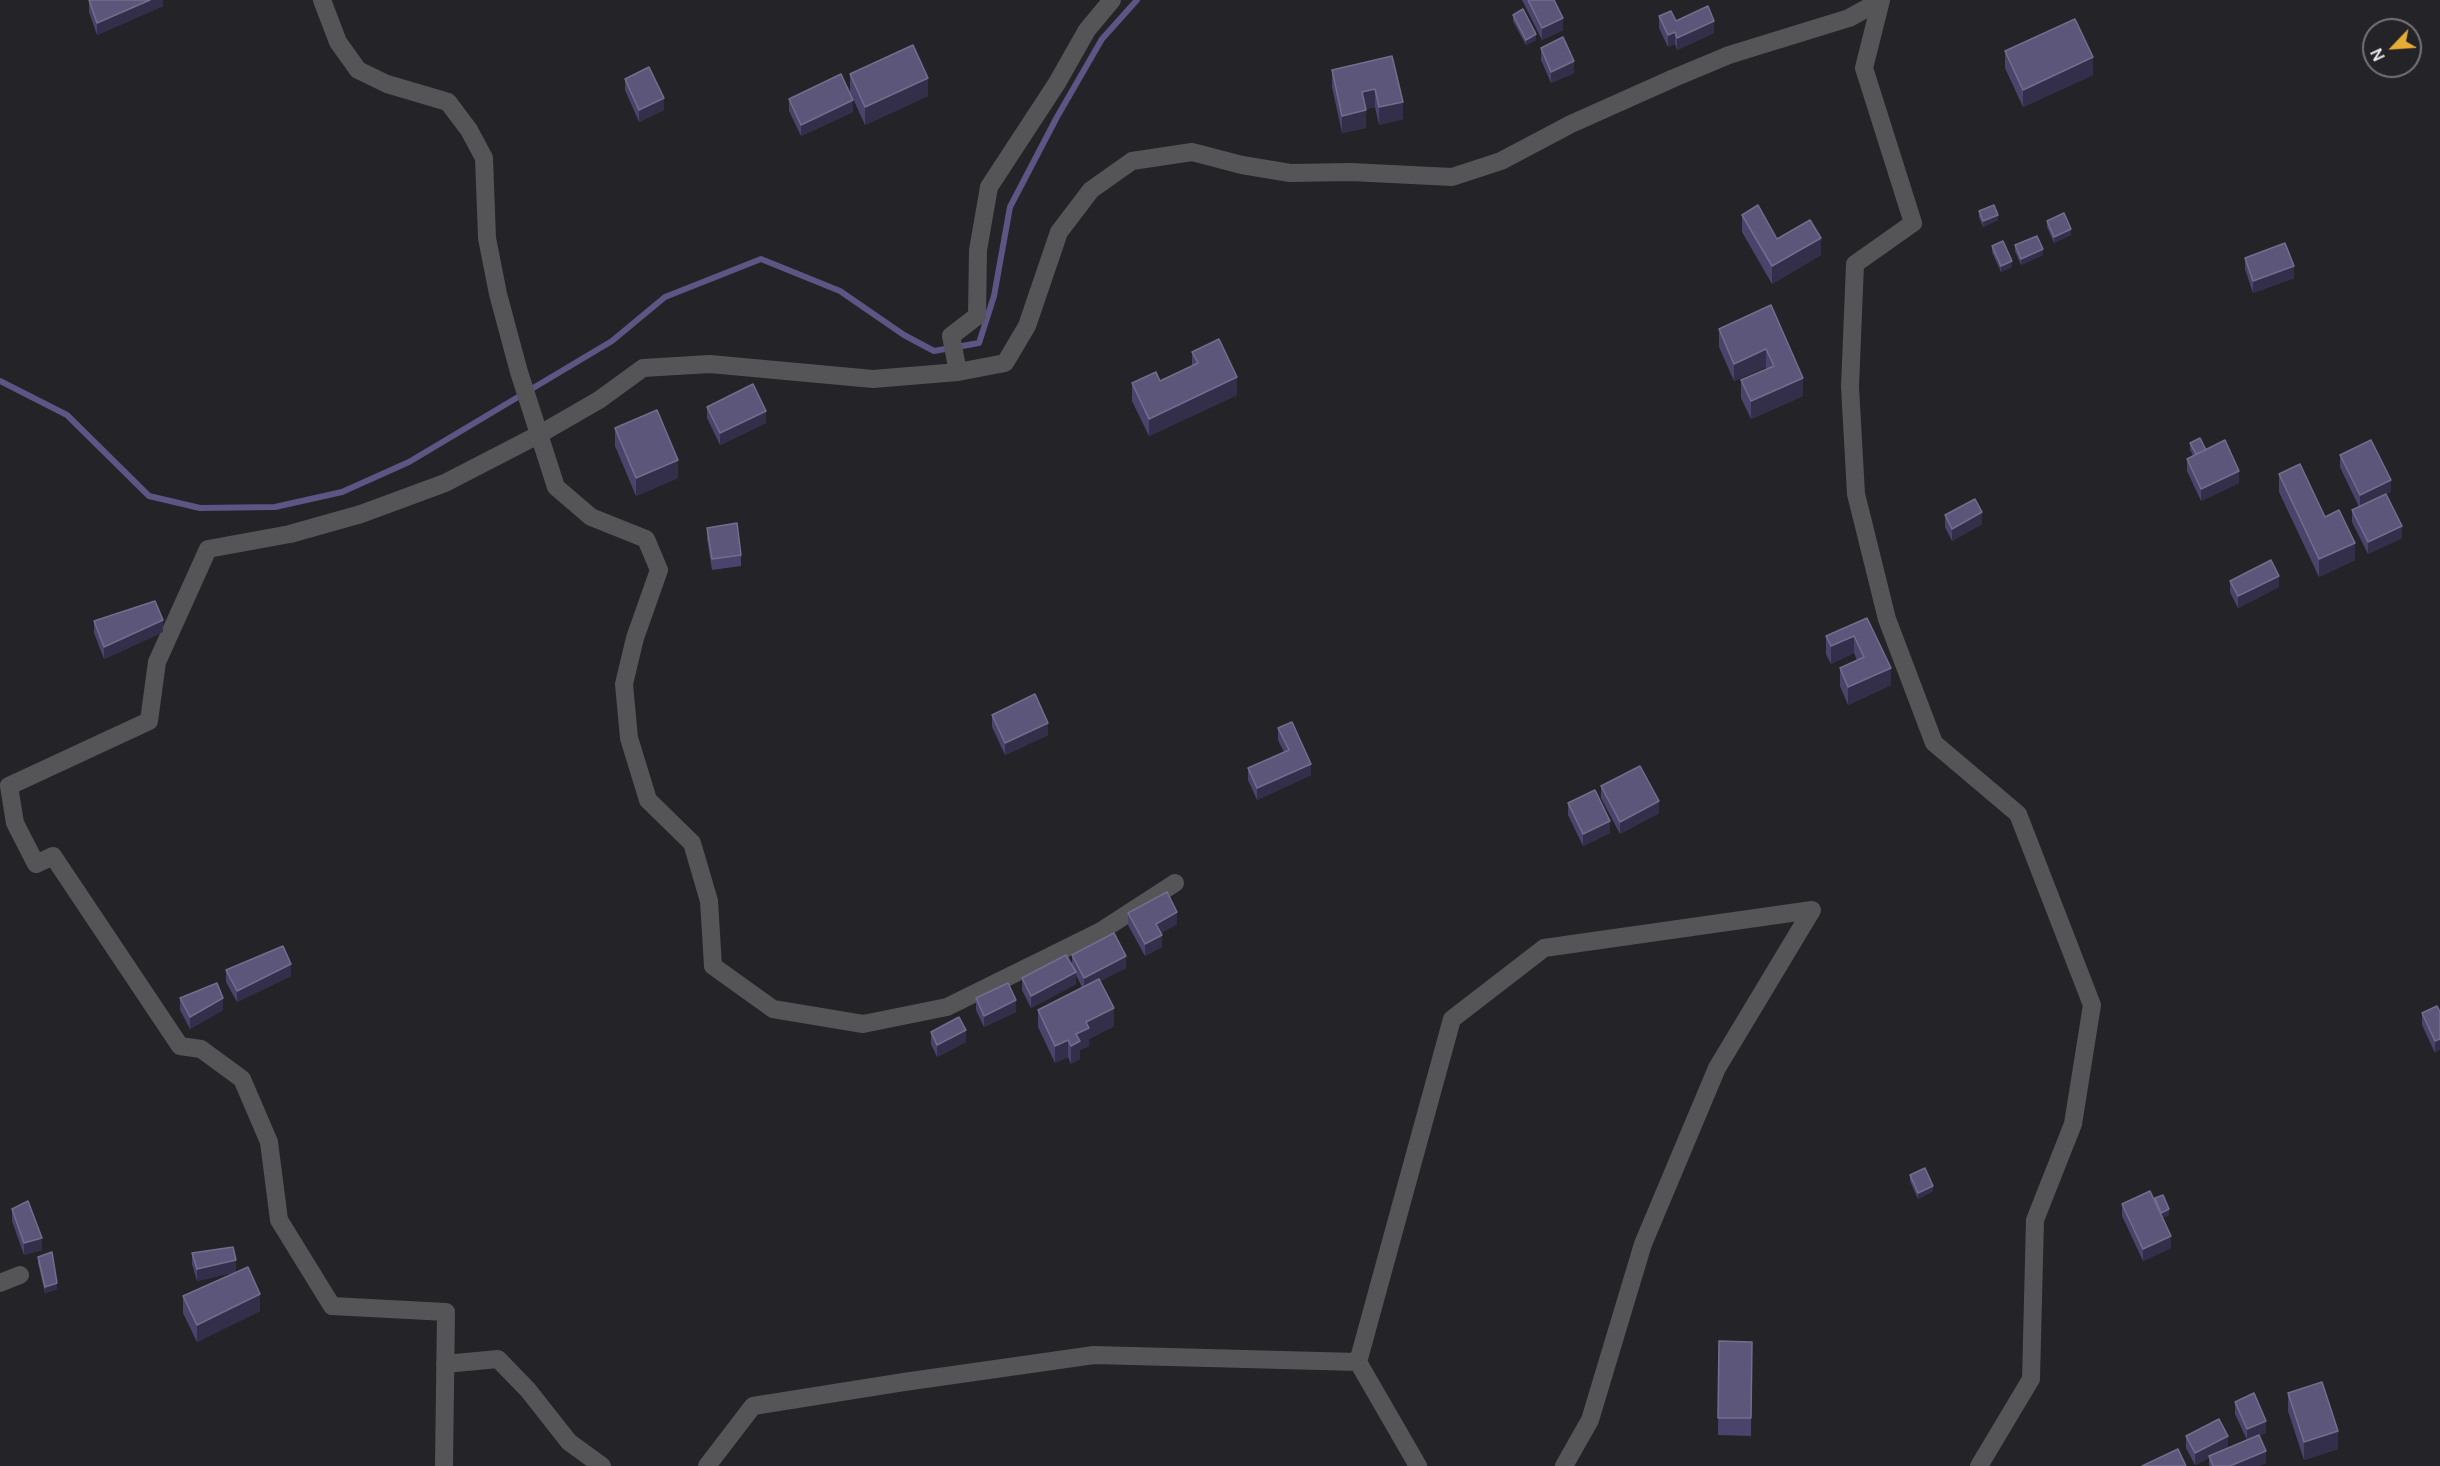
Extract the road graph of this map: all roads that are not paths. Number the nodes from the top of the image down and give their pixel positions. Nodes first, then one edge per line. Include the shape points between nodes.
1 (321, 0) edge
2 (1112, 0) edge
3 (1880, 0) edge
4 (958, 372) junction
5 (540, 434) junction
6 (1174, 883) dead end
7 (20, 1275) dead end
8 (0, 1283) edge
9 (1358, 1362) junction
10 (445, 1364) junction
11 (444, 1466) edge
12 (602, 1466) edge
13 (707, 1466) edge
14 (1418, 1466) edge
15 (1564, 1466) edge
16 (1979, 1466) edge

1 - 5 street via 338,42 358,70 387,84 448,102 484,158 487,238 498,294
2 - 4 street via 1086,30 1057,83 989,187 978,250 977,316 951,336
3 - 4 street via 1849,18 1739,52 1674,78 1571,124 1501,161 1452,177 1290,173 1192,152 1132,161 1091,190 1059,232 1026,326 1005,363
3 - 16 street via 1864,68 1912,223 1855,264 1850,387 1856,494 1887,620 1934,743 2018,814 2092,1005 2073,1124 2035,1220 2031,1379
4 - 5 street via 873,379 710,364 644,368
5 - 6 street via 556,487 591,517 646,539 659,570 624,684 630,738 648,800 692,843 709,901 713,966 773,1009 863,1024 947,1007 1101,931
5 - 10 street via 445,483 361,514 290,534 208,549 157,662 149,721 9,786 15,823 36,864 53,856 180,1046 201,1049 242,1078 269,1142 279,1220 332,1306 446,1312
7 - 8 street
9 - 13 street via 1094,1355 753,1406
9 - 14 street
9 - 15 street via 1452,1019 1544,948 1812,910 1717,1068 1643,1244 1590,1420
10 - 11 street
10 - 12 street via 498,1359 569,1442

